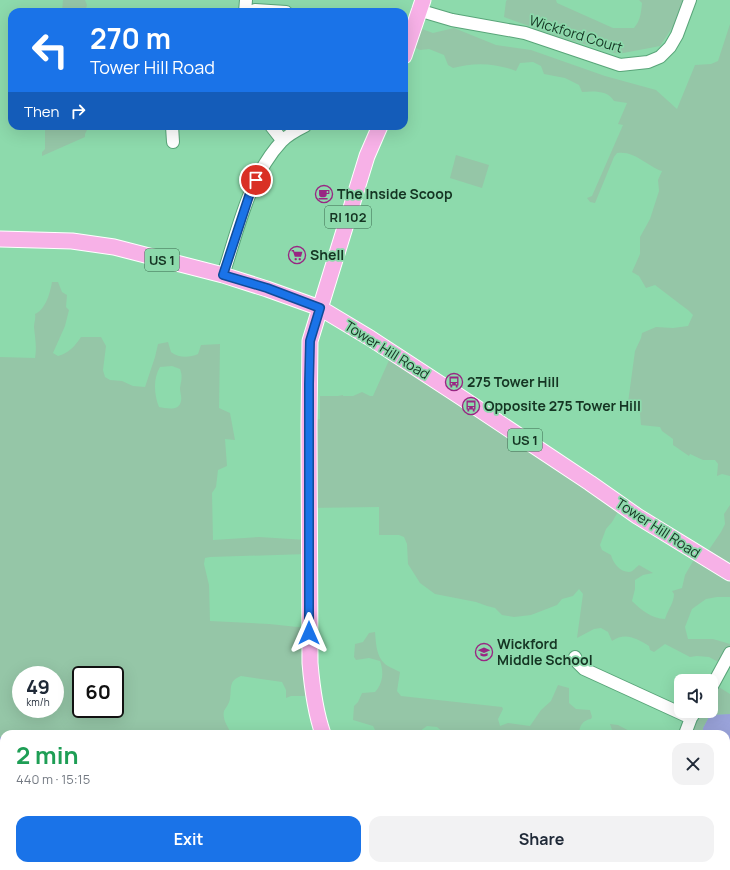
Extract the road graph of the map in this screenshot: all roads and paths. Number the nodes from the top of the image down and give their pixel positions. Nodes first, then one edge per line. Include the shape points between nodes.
1 (690, 0) edge
2 (420, 5) edge
3 (408, 43) edge
4 (172, 130) edge
5 (274, 130) edge
6 (298, 130) edge
7 (378, 130) edge
8 (282, 140) junction
9 (173, 142) dead end
10 (0, 239) edge
11 (223, 275) junction
12 (320, 308) junction
13 (730, 573) edge
14 (730, 653) edge
15 (575, 657) dead end
16 (718, 675) edge
17 (674, 706) edge
18 (691, 718) edge
19 (322, 730) edge
20 (687, 730) edge

1 - 2 street, Wickford Court via 677,35 660,57 648,62 620,65 525,33 452,20
2 - 3 main road
4 - 9 street
5 - 8 street
6 - 8 street
7 - 12 main road, RI 102
8 - 11 street via 262,167 250,193
10 - 11 main road, Tower Hill Road / US 1 via 83,242
11 - 12 main road, Tower Hill Road / US 1
12 - 13 main road, Tower Hill Road / US 1 via 462,398 637,516
12 - 19 main road, RI 102 via 310,341 310,663
14 - 16 street
15 - 17 street via 584,669
18 - 20 street

